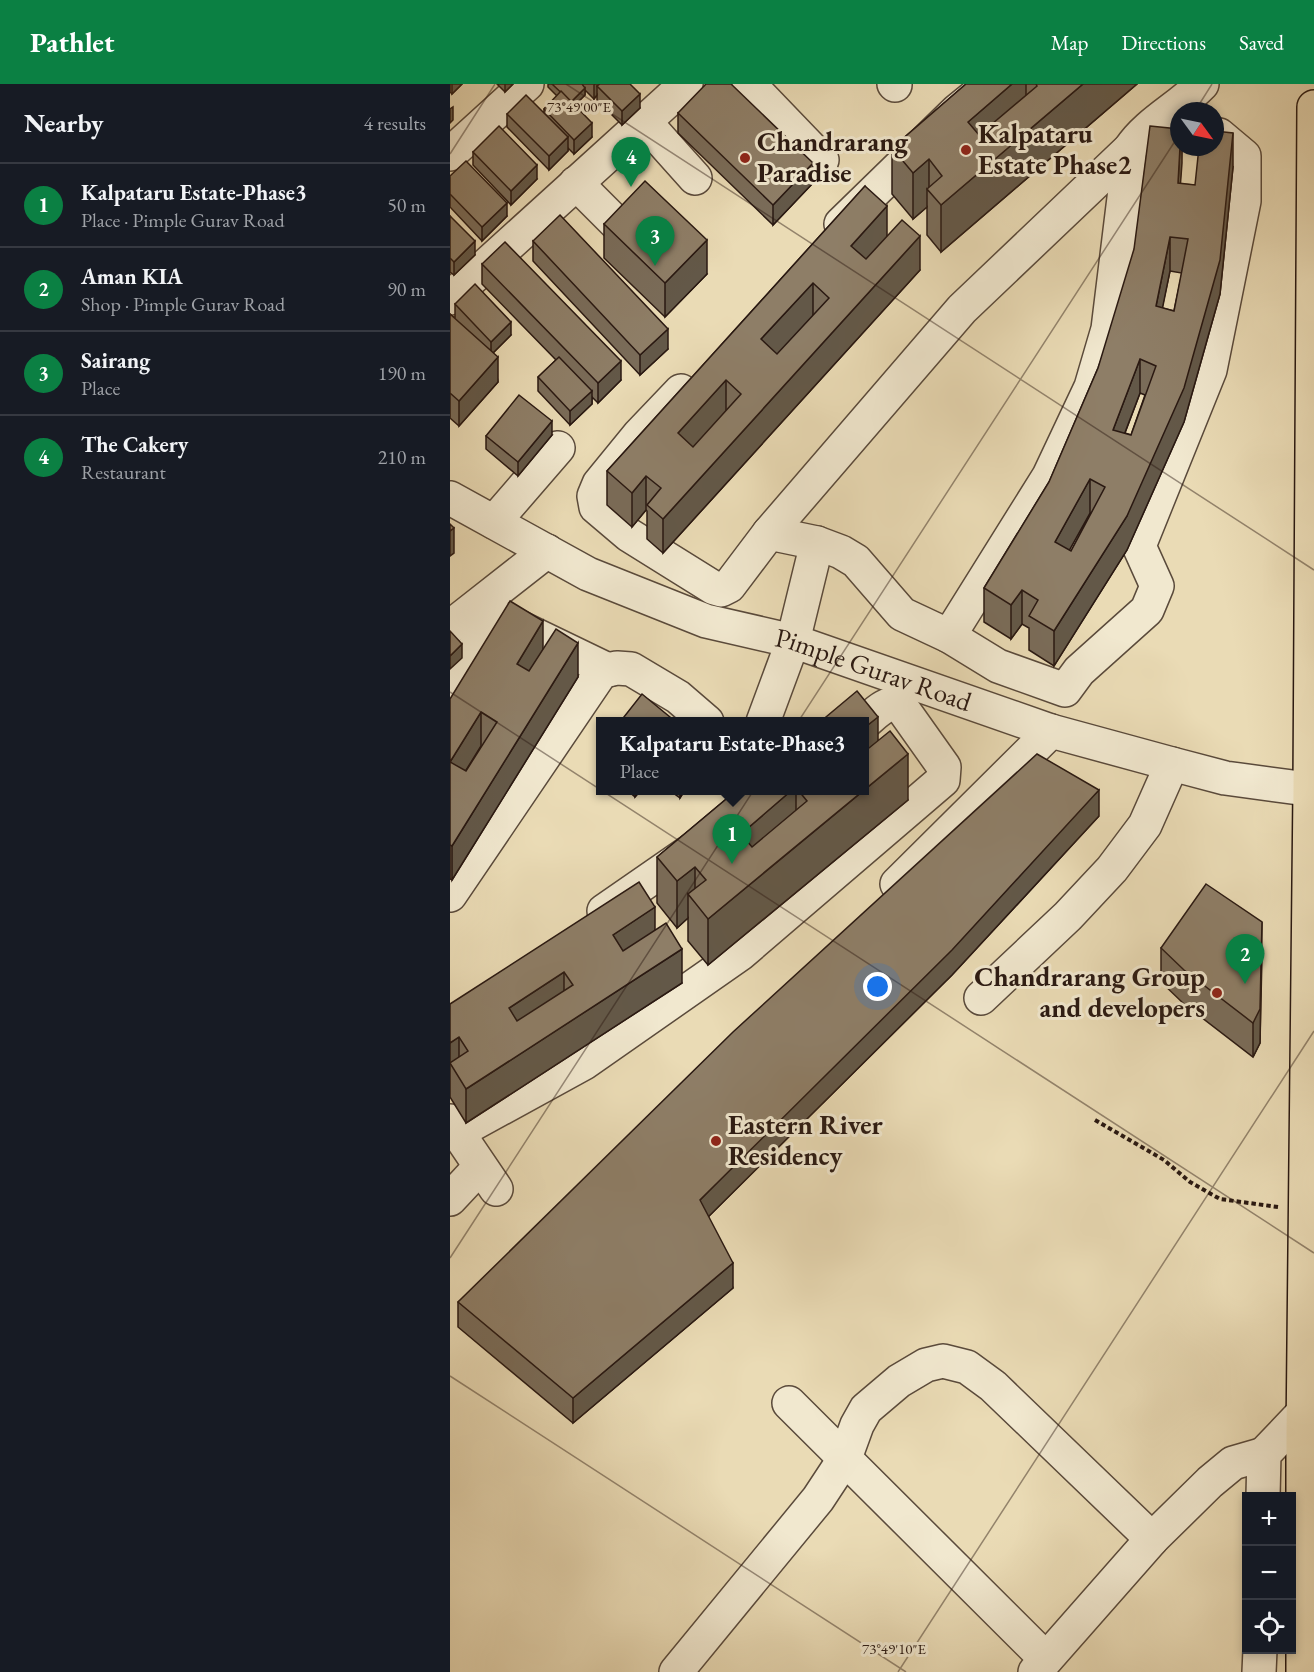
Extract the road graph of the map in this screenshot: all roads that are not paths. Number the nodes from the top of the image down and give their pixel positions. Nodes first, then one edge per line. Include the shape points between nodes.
1 (527, 84) edge
2 (686, 84) edge
3 (749, 84) edge
4 (990, 84) edge
5 (1202, 84) edge
6 (1314, 107) edge
7 (645, 121) junction
8 (1170, 135) edge
9 (1224, 139) edge
10 (1135, 141) junction
11 (450, 154) edge
12 (822, 160) dead end
13 (695, 178) dead end
14 (576, 183) junction
15 (619, 226) edge
16 (823, 242) edge
17 (450, 298) edge
18 (703, 368) edge
19 (558, 448) dead end
20 (450, 498) edge
21 (494, 522) junction
22 (768, 534) junction
23 (818, 543) junction
24 (547, 551) junction
25 (450, 627) edge
26 (949, 636) junction
27 (793, 641) junction
28 (608, 670) junction
29 (450, 692) edge
30 (701, 717) edge
31 (765, 717) edge
32 (869, 719) edge
33 (1051, 730) junction
34 (1172, 764) junction
35 (1312, 790) edge
36 (722, 830) edge
37 (450, 895) edge
38 (878, 903) edge
39 (577, 930) edge
40 (981, 998) dead end
41 (454, 1127) edge
42 (450, 1199) edge
43 (789, 1403) dead end
44 (1304, 1412) junction
45 (1264, 1454) junction
46 (844, 1458) junction
47 (1263, 1492) edge
48 (1152, 1539) junction
49 (1260, 1654) edge
50 (1040, 1666) edge
51 (676, 1672) edge
52 (1259, 1672) edge
53 (1304, 1672) edge

1 - 11 street
2 - 7 street
3 - 12 street
4 - 16 street via 957,111
5 - 10 street
6 - 35 main road
7 - 13 street
7 - 14 street
8 - 10 street
9 - 26 street via 1244,156 1244,201 1210,370 1139,546 1157,586 1147,610 1079,671 1065,690 998,666
10 - 22 street via 962,309
10 - 26 street via 1108,329 1092,387 1049,476
14 - 15 street
14 - 17 street
18 - 22 street via 599,484 594,496 596,507 629,535 721,590 729,586
19 - 21 street
20 - 21 street, Pimple Gurav Road
21 - 24 street, Pimple Gurav Road
22 - 23 street
23 - 26 street via 856,561 902,614
23 - 27 street
24 - 25 street
24 - 27 street, Pimple Gurav Road via 588,574 706,621
27 - 31 street
27 - 33 street, Pimple Gurav Road
28 - 29 street via 496,616
28 - 30 street via 631,669 678,697
28 - 37 street via 602,671
32 - 41 street via 889,704 900,705 944,767 943,780 740,954 584,1063
33 - 34 street, Pimple Gurav Road
33 - 38 street
34 - 35 street, Pimple Gurav Road via 1225,778
34 - 40 street via 1145,825 1112,869
35 - 44 main road
36 - 39 street
41 - 42 street via 488,1178
43 - 46 street
44 - 45 street
44 - 53 main road
45 - 47 street
45 - 48 street via 1233,1463
46 - 48 street via 866,1409 899,1381 926,1365 943,1361 967,1367 993,1386
46 - 50 street
46 - 51 street via 818,1498
48 - 50 street
49 - 52 street

